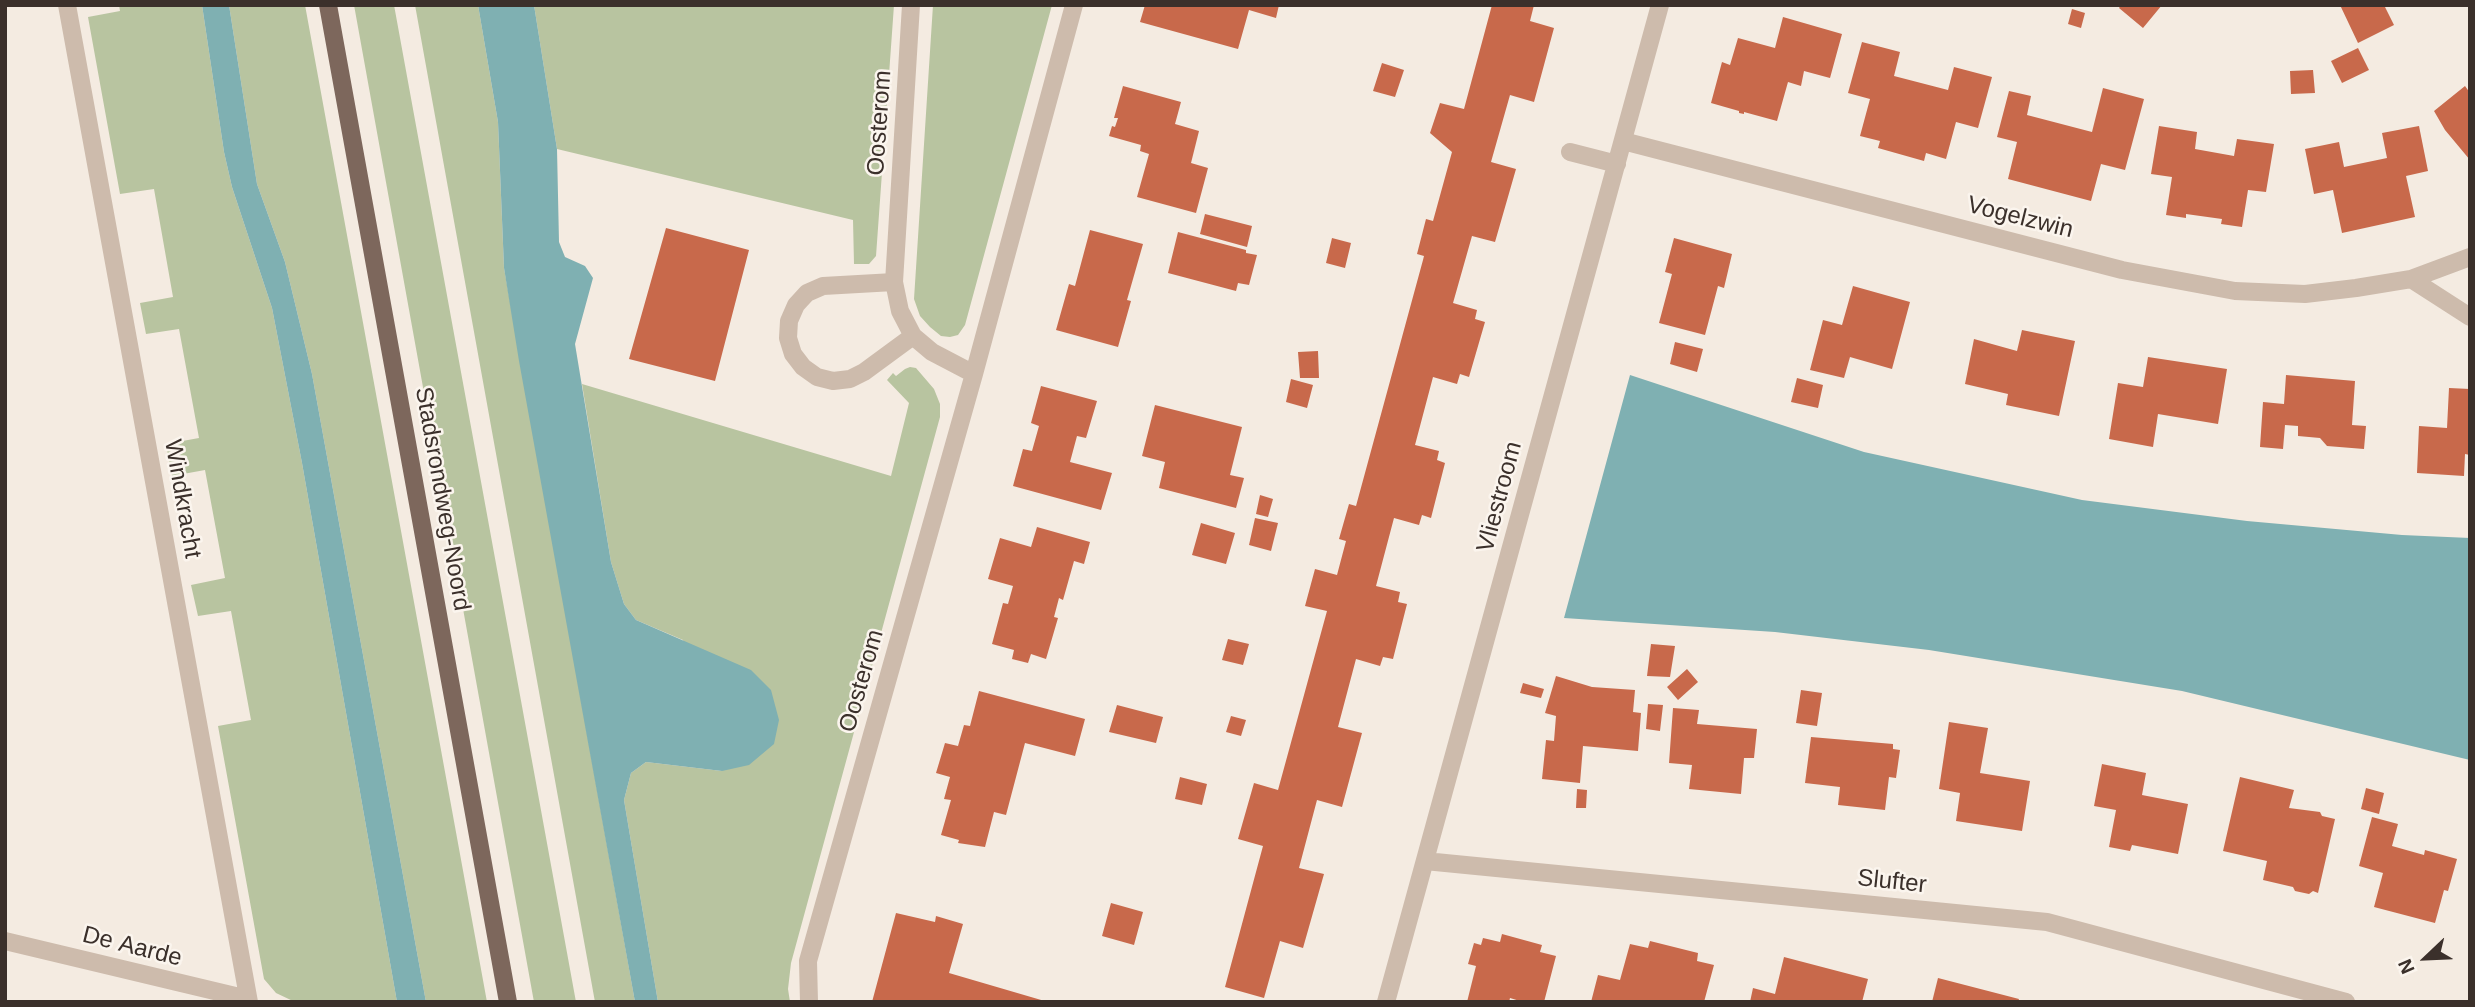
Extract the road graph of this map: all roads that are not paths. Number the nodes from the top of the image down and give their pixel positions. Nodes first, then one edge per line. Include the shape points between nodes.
1 (67, 5) edge
2 (328, 5) edge
3 (911, 5) edge
4 (1073, 5) edge
5 (1660, 5) edge
6 (1623, 141) junction
7 (1570, 152) dead end
8 (1617, 164) junction
9 (2470, 257) edge
10 (2411, 279) junction
11 (894, 282) junction
12 (2470, 317) edge
13 (913, 336) junction
14 (974, 374) junction
15 (1425, 861) junction
16 (5, 941) edge
17 (249, 1001) edge
18 (508, 1002) edge
19 (809, 1002) edge
20 (1386, 1002) edge
21 (2346, 1002) edge

1 - 17 street, Windkracht
2 - 18 main road, Stadsrondweg-Noord
3 - 11 street, Oosterom
4 - 14 street, Oosterom
5 - 6 street, Vliestroom
6 - 8 street, Vliestroom
6 - 10 street, Vogelzwin via 2122,270 2235,291 2305,294
7 - 8 street
8 - 15 street, Vliestroom
9 - 10 street, Vogelzwin
10 - 12 street
11 - 13 street, Oosterom via 900,310
11 - 13 street via 823,286 807,293 789,321 793,354 817,377 850,379
13 - 14 street, Oosterom via 932,352
14 - 19 street, Oosterom via 808,961
15 - 20 street, Vliestroom
15 - 21 street, Slufter via 2048,922
16 - 17 street, De Aarde

